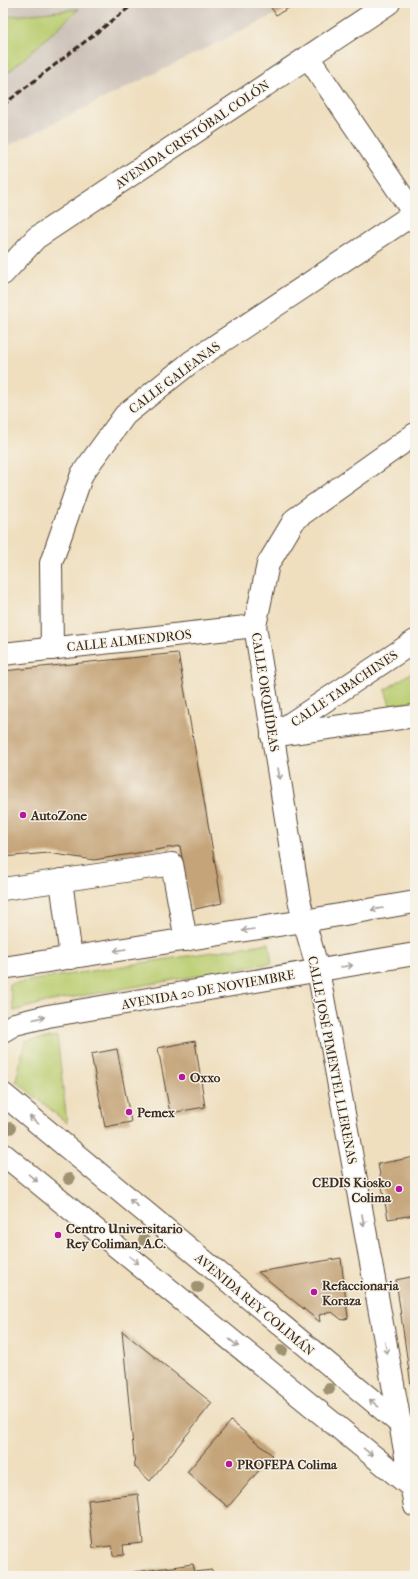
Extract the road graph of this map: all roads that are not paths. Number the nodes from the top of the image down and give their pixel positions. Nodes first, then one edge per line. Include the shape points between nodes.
1 (389, 3) edge
2 (308, 57) junction
3 (415, 214) edge
4 (3, 274) edge
5 (415, 434) edge
6 (255, 626) junction
7 (415, 641) edge
8 (52, 649) junction
9 (3, 654) edge
10 (415, 716) edge
11 (272, 736) junction
12 (61, 880) junction
13 (3, 889) edge
14 (415, 902) edge
15 (304, 921) junction
16 (186, 940) junction
17 (415, 954) edge
18 (71, 958) junction
19 (3, 968) edge
20 (318, 970) junction
21 (3, 1030) edge
22 (3, 1094) edge
23 (3, 1154) edge
24 (408, 1430) edge
25 (414, 1495) edge

1 - 2 street, AVENIDA CRISTÓBAL COLÓN
2 - 3 street
2 - 4 street, AVENIDA CRISTÓBAL COLÓN via 36,238
3 - 8 street, CALLE GALEANAS via 191,362 125,415 82,474 50,563
5 - 6 street, CALLE ORQUÍDEAS via 295,519 268,564
6 - 8 street, CALLE ALMENDROS
6 - 11 street, CALLE ORQUÍDEAS
7 - 11 street, CALLE TABACHINES
8 - 9 street, CALLE ALMENDROS
10 - 11 street
11 -> 15 street, CALLE ORQUÍDEAS
12 - 13 street
12 - 16 street via 172,864
12 - 18 street
14 -> 15 street
15 -> 16 street
15 - 20 street, CALLE JOSÉ PIMENTEL LLERENAS
16 -> 18 street
20 -> 17 street, AVENIDA 20 DE NOVIEMBRE
18 - 19 street
21 -> 20 street, AVENIDA 20 DE NOVIEMBRE via 15,1024 48,1016
20 -> 24 street, CALLE JOSÉ PIMENTEL LLERENAS
24 -> 22 street, AVENIDA REY COLIMÁN
23 -> 25 street
24 - 25 street, CALLE JOSÉ PIMENTEL LLERENAS

